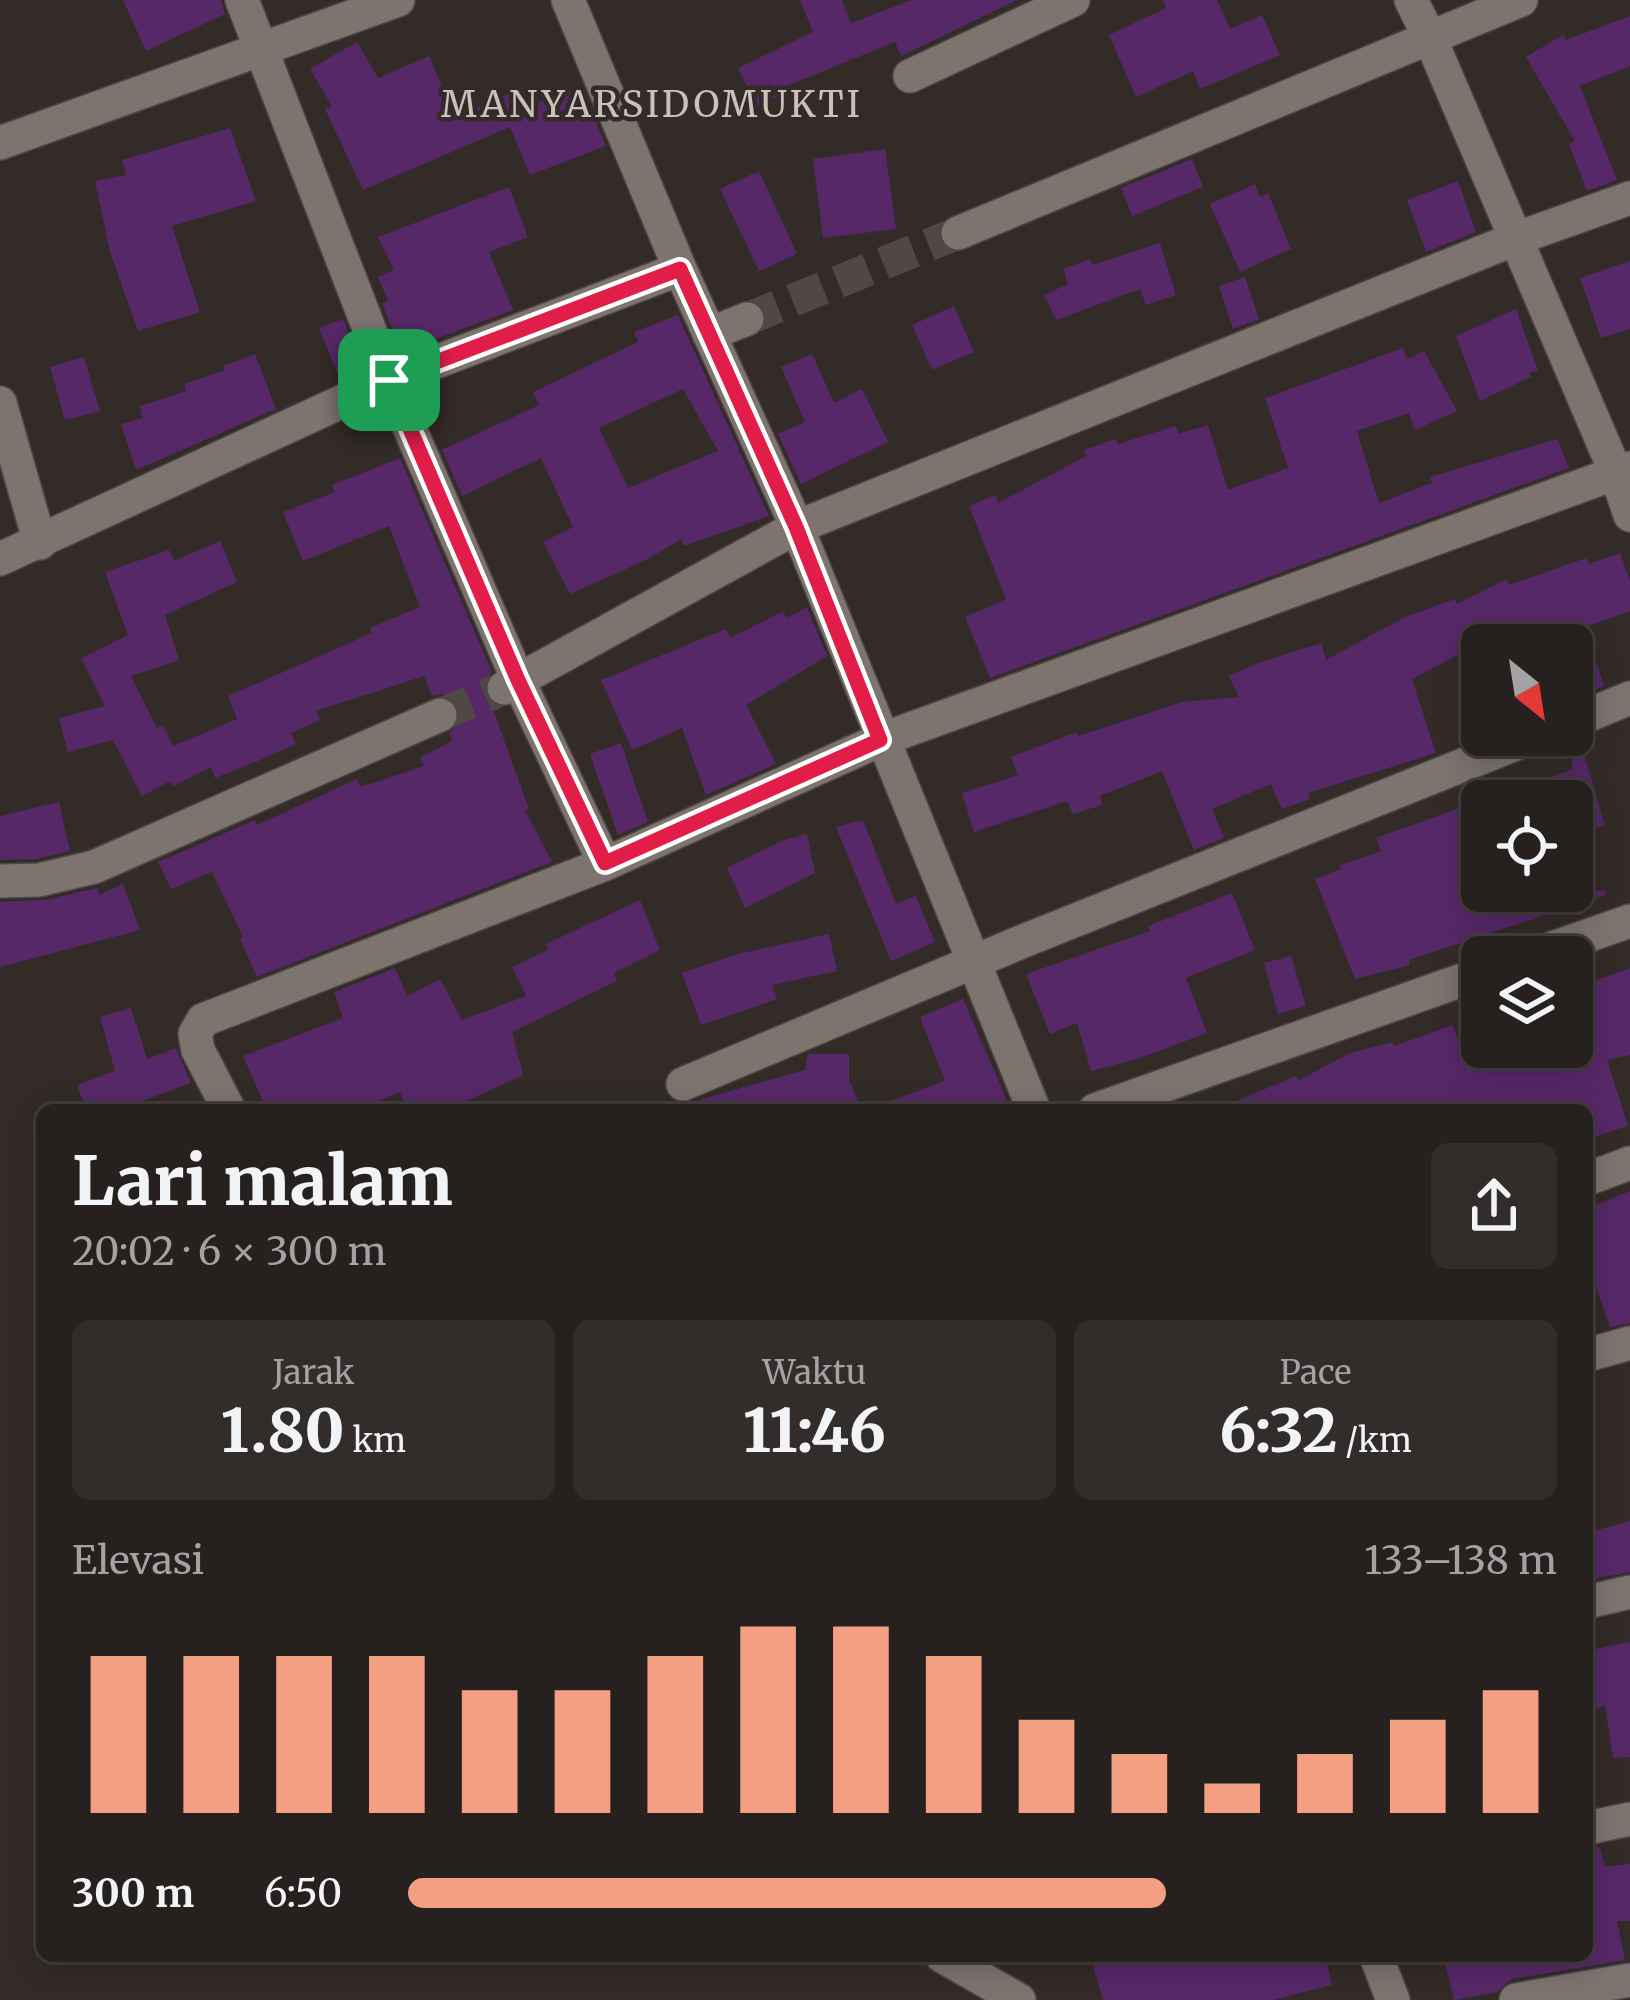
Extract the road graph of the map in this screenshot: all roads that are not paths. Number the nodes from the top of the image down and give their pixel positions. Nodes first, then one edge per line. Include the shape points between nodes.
1 (242, 0) edge
2 (398, 0) edge
3 (568, 0) edge
4 (1073, 0) edge
5 (1411, 0) edge
6 (1521, 0) edge
7 (1430, 38) junction
8 (262, 49) junction
9 (910, 76) dead end
10 (0, 143) edge
11 (1630, 198) edge
12 (958, 233) tunnel mouth
13 (1515, 239) junction
14 (680, 269) junction
15 (747, 319) tunnel mouth
16 (709, 334) junction
17 (389, 380) junction
18 (0, 403) edge
19 (1623, 470) edge
20 (1630, 515) edge
21 (796, 527) junction
22 (40, 543) junction
23 (0, 559) edge
24 (511, 684) junction
25 (1630, 698) edge
26 (1593, 713) edge
27 (440, 715) tunnel mouth
28 (880, 740) junction
29 (1486, 756) edge
30 (605, 863) junction
31 (0, 880) edge
32 (1630, 921) edge
33 (1587, 936) edge
34 (974, 962) junction
35 (1461, 980) edge
36 (683, 1084) dead end
37 (224, 1104) edge
38 (1032, 1104) edge
39 (1112, 1104) edge
40 (1630, 1163) edge
41 (1593, 1177) edge
42 (1630, 1343) edge
43 (1593, 1353) edge
44 (1630, 1592) edge
45 (1593, 1601) edge
46 (1630, 1819) edge
47 (1593, 1827) edge
48 (1378, 1962) edge
49 (996, 1968) edge
50 (1630, 1980) edge
51 (1019, 2000) edge
52 (1393, 2000) edge
53 (1516, 2000) edge

1 - 8 street
2 - 8 street
3 - 14 street
4 - 9 street
5 - 7 street
6 - 7 street
7 - 12 street
7 - 13 street
8 - 10 street
8 - 17 street
11 - 13 street
13 - 19 street
13 - 21 street
14 - 16 street
14 - 17 street
15 - 16 street
16 - 21 street
17 - 22 street
17 - 24 street
18 - 22 street
19 - 20 street
19 - 28 street
21 - 24 street
21 - 28 street
22 - 23 street
24 - 30 street
25 - 26 street
27 - 31 street via 94,867
28 - 30 street
28 - 34 street
29 - 34 street
30 - 37 street via 202,1020 194,1034 198,1050
32 - 33 street
34 - 36 street
34 - 38 street
35 - 39 street
40 - 41 street
42 - 43 street
44 - 45 street
46 - 47 street
48 - 52 street
49 - 51 street
50 - 53 street

